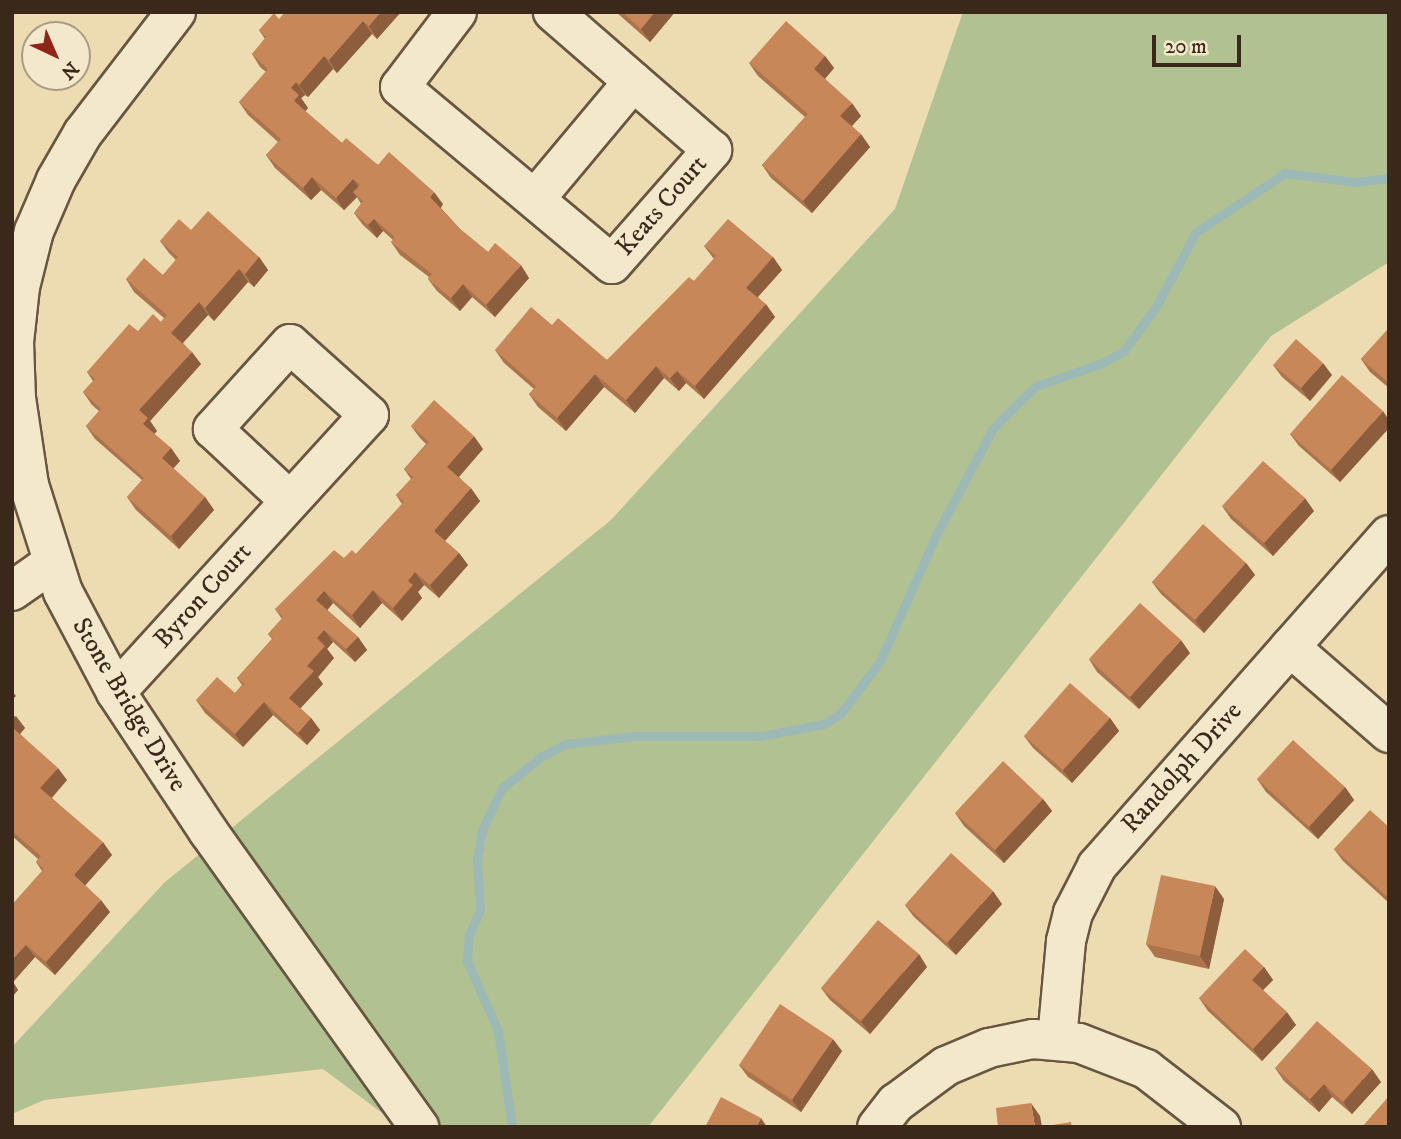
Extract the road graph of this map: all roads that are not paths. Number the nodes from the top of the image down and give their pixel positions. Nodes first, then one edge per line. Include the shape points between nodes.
1 (176, 12) edge
2 (457, 12) edge
3 (553, 12) edge
4 (633, 82) junction
5 (535, 200) junction
6 (16, 286) edge
7 (290, 501) dead end
8 (1389, 535) edge
9 (52, 564) junction
10 (12, 591) edge
11 (1290, 647) junction
12 (116, 692) junction
13 (1389, 733) edge
14 (1057, 1040) junction
15 (419, 1127) edge
16 (877, 1127) edge
17 (1221, 1127) edge

1 - 6 street, Stone Bridge Drive via 103,105 60,172 43,206
2 - 5 street, Keats Court via 400,87
3 - 4 street, Keats Court
4 - 5 street
4 - 5 street, Keats Court via 712,150 612,264
6 - 9 street, Stone Bridge Drive via 14,342 21,444
7 - 12 street, Byron Court
8 - 11 street, Randolph Drive
9 - 10 street
9 - 12 street, Stone Bridge Drive via 80,629
11 - 13 street
11 - 14 street, Randolph Drive via 1097,866 1073,914 1066,941
12 - 15 street, Stone Bridge Drive
14 - 16 street via 1011,1042 946,1066 896,1103
14 - 17 street via 1146,1069

